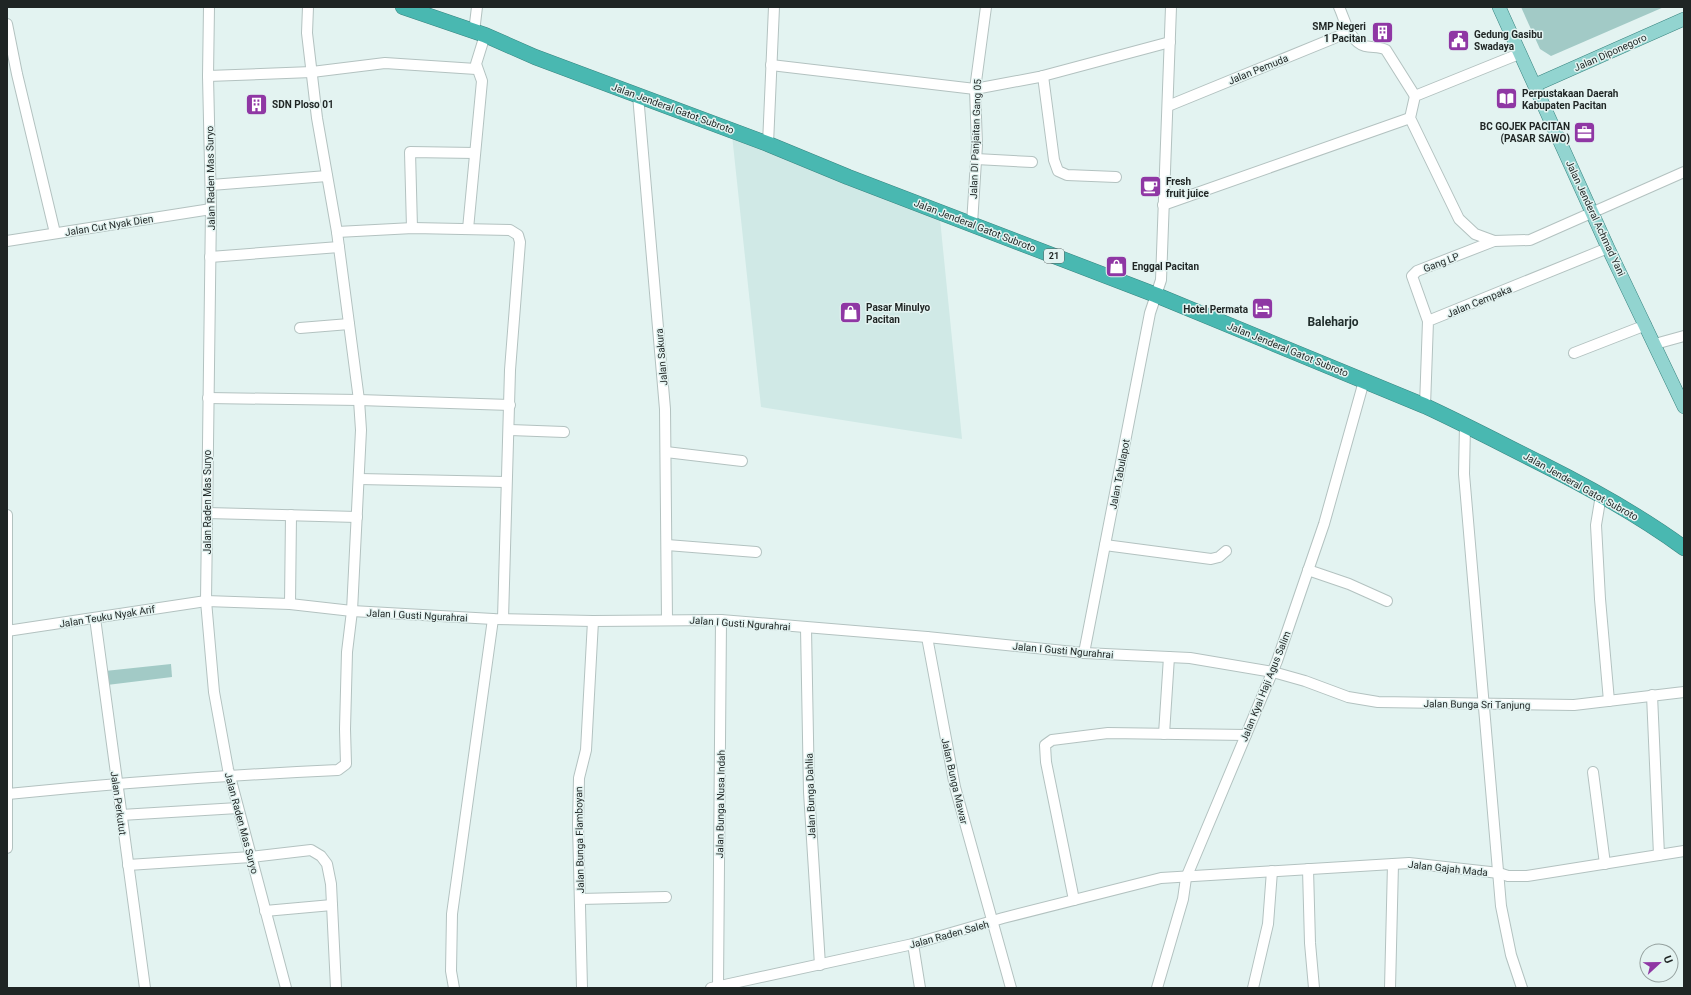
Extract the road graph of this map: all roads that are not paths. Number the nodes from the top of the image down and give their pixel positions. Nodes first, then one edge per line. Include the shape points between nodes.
1 (209, 7) edge
2 (308, 7) edge
3 (403, 7) edge
4 (774, 7) edge
5 (986, 7) edge
6 (1171, 7) edge
7 (1339, 7) edge
8 (1499, 7) edge
9 (1684, 19) edge
10 (477, 22) edge
11 (7, 24) edge
12 (1349, 32) junction
13 (1170, 42) junction
14 (1519, 54) junction
15 (772, 65) junction
16 (476, 69) junction
17 (312, 72) junction
18 (208, 76) junction
19 (1043, 76) junction
20 (1535, 85) junction
21 (976, 89) junction
22 (638, 95) junction
23 (1415, 96) junction
24 (1168, 106) junction
25 (1410, 118) junction
26 (768, 144) junction
27 (475, 153) junction
28 (976, 159) junction
29 (1032, 162) dead end
30 (1684, 172) edge
31 (327, 176) junction
32 (1116, 177) dead end
33 (211, 185) junction
34 (1163, 205) junction
35 (211, 209) junction
36 (1593, 213) junction
37 (972, 224) junction
38 (412, 228) junction
39 (468, 229) junction
40 (337, 232) junction
41 (55, 233) junction
42 (7, 241) edge
43 (1494, 241) junction
44 (339, 247) junction
45 (1608, 248) junction
46 (210, 257) junction
47 (1156, 295) junction
48 (1428, 322) junction
49 (349, 324) junction
50 (1646, 326) junction
51 (300, 328) dead end
52 (1684, 336) edge
53 (1656, 344) junction
54 (1574, 353) dead end
55 (1364, 381) junction
56 (208, 398) junction
57 (359, 400) junction
58 (510, 405) junction
59 (1425, 406) junction
60 (1684, 407) edge
61 (1466, 425) junction
62 (510, 430) junction
63 (564, 432) dead end
64 (666, 452) junction
65 (742, 461) dead end
66 (359, 479) junction
67 (506, 482) junction
68 (1601, 495) junction
69 (207, 513) junction
70 (7, 515) edge
71 (291, 515) junction
72 (357, 517) junction
73 (666, 545) junction
74 (1105, 545) junction
75 (1684, 548) edge
76 (1226, 550) dead end
77 (756, 552) dead end
78 (1308, 570) junction
79 (206, 601) junction
80 (1387, 601) dead end
81 (290, 604) junction
82 (352, 611) junction
83 (95, 618) junction
84 (498, 619) junction
85 (667, 620) junction
86 (721, 620) junction
87 (593, 621) junction
88 (806, 628) junction
89 (8, 631) edge
90 (927, 637) junction
91 (1084, 653) junction
92 (1169, 657) junction
93 (1273, 672) junction
94 (1684, 692) edge
95 (1652, 696) junction
96 (1609, 701) junction
97 (1483, 705) junction
98 (1164, 734) junction
99 (1246, 735) junction
100 (8, 738) edge
101 (1593, 772) dead end
102 (229, 774) junction
103 (116, 783) junction
104 (8, 794) edge
105 (238, 808) junction
106 (121, 815) junction
107 (7, 848) edge
108 (1684, 851) edge
109 (1659, 855) junction
110 (251, 857) junction
111 (1393, 864) junction
112 (1604, 864) junction
113 (128, 865) junction
114 (1308, 869) junction
115 (1272, 871) junction
116 (1498, 873) junction
117 (1186, 878) junction
118 (666, 897) dead end
119 (580, 899) junction
120 (1074, 900) junction
121 (332, 905) junction
122 (265, 912) junction
123 (991, 922) junction
124 (913, 944) junction
125 (820, 965) junction
126 (748, 985) edge
127 (714, 987) edge
128 (145, 988) edge
129 (286, 988) edge
130 (336, 988) edge
131 (454, 988) edge
132 (582, 988) edge
133 (920, 988) edge
134 (1011, 988) edge
135 (1157, 988) edge
136 (1253, 988) edge
137 (1314, 988) edge
138 (1390, 988) edge
139 (1522, 988) edge

1 - 18 street, Jalan Raden Mas Suryo
2 - 17 street via 307,33
3 - 10 highway, Jalan Jenderal Gatot Subroto / 21
4 - 15 street
5 - 21 street, Jalan DI Panjaitan Gang 05
6 - 13 street, Jalan Tabulapot
7 - 12 street
8 - 14 main road, Jalan Jenderal Achmad Yani
9 - 20 main road, Jalan Diponegoro
10 - 16 street
10 - 22 highway, Jalan Jenderal Gatot Subroto / 21 via 535,57
11 - 41 street
12 - 23 street via 1360,44 1386,50
12 - 24 street, Jalan Pemuda
13 - 19 street
13 - 24 street, Jalan Tabulapot
14 - 20 main road, Jalan Jenderal Achmad Yani
14 - 23 street
15 - 21 street
15 - 26 street
16 - 17 street via 385,63
16 - 27 street via 482,81
17 - 18 street
17 - 31 street
18 - 33 street, Jalan Raden Mas Suryo
19 - 21 street
19 - 32 street via 1054,160 1058,171 1067,176
20 - 36 main road, Jalan Jenderal Achmad Yani
21 - 28 street, Jalan DI Panjaitan Gang 05
22 - 26 highway, Jalan Jenderal Gatot Subroto / 21
22 - 64 street, Jalan Sakura via 665,409
23 - 25 street
24 - 34 street, Jalan Tabulapot
25 - 34 street
25 - 43 street via 1459,219 1475,234
26 - 37 highway, Jalan Jenderal Gatot Subroto / 21
27 - 38 street via 410,152
27 - 39 street
28 - 29 street
28 - 37 street, Jalan DI Panjaitan Gang 05
30 - 36 street
31 - 33 street
31 - 40 street
33 - 35 street, Jalan Raden Mas Suryo
34 - 47 street, Jalan Tabulapot via 1163,265
35 - 41 street, Jalan Cut Nyak Dien
35 - 46 street, Jalan Raden Mas Suryo
36 - 43 street via 1530,240
36 - 45 main road, Jalan Jenderal Achmad Yani
37 - 47 highway, Jalan Jenderal Gatot Subroto / 21
38 - 39 street
38 - 40 street
39 - 58 street via 510,230 518,235 520,242 510,370
40 - 44 street
41 - 42 street, Jalan Cut Nyak Dien
43 - 48 street, Gang LP via 1417,271 1412,276
44 - 46 street
44 - 49 street
45 - 48 street, Jalan Cempaka
45 - 50 main road, Jalan Jenderal Achmad Yani
46 - 56 street, Jalan Raden Mas Suryo
47 - 55 highway, Jalan Jenderal Gatot Subroto / 21
47 - 74 street, Jalan Tabulapot via 1150,313
48 - 59 street
49 - 51 street
49 - 57 street
50 - 53 main road, Jalan Jenderal Achmad Yani
50 - 54 street
52 - 53 street
53 - 60 main road, Jalan Jenderal Achmad Yani
55 - 59 highway, Jalan Jenderal Gatot Subroto / 21
55 - 78 street, Jalan Kyai Haji Agus Salim via 1324,524
56 - 57 street
56 - 69 street, Jalan Raden Mas Suryo
57 - 58 street
57 - 66 street
58 - 62 street
59 - 61 highway, Jalan Jenderal Gatot Subroto / 21
61 - 68 highway, Jalan Jenderal Gatot Subroto / 21
61 - 97 street via 1464,474
62 - 63 street
62 - 67 street
64 - 65 street
64 - 73 street, Jalan Sakura
66 - 67 street
66 - 72 street
67 - 84 street
68 - 75 highway, Jalan Jenderal Gatot Subroto / 21
68 - 96 street via 1596,525
69 - 71 street
69 - 79 street, Jalan Raden Mas Suryo
70 - 89 street
71 - 72 street
71 - 81 street
72 - 82 street
73 - 77 street
73 - 85 street, Jalan Sakura
74 - 76 street via 1211,559
74 - 91 street, Jalan Tabulapot
78 - 80 street via 1350,584
78 - 93 street, Jalan Kyai Haji Agus Salim
79 - 81 street, Jalan I Gusti Ngurahrai
79 - 83 street, Jalan Teuku Nyak Arif
79 - 102 street, Jalan Raden Mas Suryo via 214,692
81 - 82 street, Jalan I Gusti Ngurahrai
82 - 84 street, Jalan I Gusti Ngurahrai
82 - 102 street via 347,652 344,729 346,764 338,770
83 - 89 street, Jalan Teuku Nyak Arif
83 - 103 street, Jalan Perkutut
84 - 87 street, Jalan I Gusti Ngurahrai
84 - 131 street via 452,914 451,970
85 - 86 street, Jalan I Gusti Ngurahrai
85 - 87 street, Jalan I Gusti Ngurahrai
86 - 88 street, Jalan I Gusti Ngurahrai
86 - 127 street, Jalan Bunga Nusa Indah
87 - 119 street, Jalan Bunga Flamboyan via 586,750 579,778
88 - 90 street, Jalan I Gusti Ngurahrai
88 - 125 street, Jalan Bunga Dahlia via 809,792
89 - 100 street
90 - 91 street, Jalan I Gusti Ngurahrai
90 - 123 street, Jalan Bunga Mawar via 955,787
91 - 92 street, Jalan I Gusti Ngurahrai
92 - 93 street, Jalan I Gusti Ngurahrai via 1190,658
92 - 98 street
93 - 97 street, Jalan Bunga Sri Tanjung via 1348,697 1378,702
93 - 99 street, Jalan Kyai Haji Agus Salim
94 - 95 street, Jalan Bunga Sri Tanjung
95 - 96 street, Jalan Bunga Sri Tanjung
95 - 109 street
96 - 97 street, Jalan Bunga Sri Tanjung via 1574,705
97 - 116 street
98 - 99 street
98 - 120 street via 1108,733 1052,740 1045,745 1046,762
99 - 117 street, Jalan Kyai Haji Agus Salim
100 - 104 street
101 - 112 street
102 - 103 street
102 - 105 street, Jalan Raden Mas Suryo
103 - 104 street
103 - 106 street, Jalan Perkutut
104 - 107 street
105 - 106 street
105 - 110 street, Jalan Raden Mas Suryo
106 - 113 street, Jalan Perkutut
108 - 109 street, Jalan Gajah Mada
109 - 112 street, Jalan Gajah Mada
110 - 113 street
110 - 121 street via 311,850 321,856 327,864
110 - 122 street, Jalan Raden Mas Suryo
111 - 114 street, Jalan Gajah Mada
111 - 116 street, Jalan Gajah Mada
111 - 138 street
112 - 116 street, Jalan Gajah Mada via 1527,876
113 - 128 street, Jalan Perkutut
114 - 115 street, Jalan Gajah Mada
114 - 137 street
115 - 117 street, Jalan Gajah Mada
115 - 136 street via 1268,924
116 - 139 street via 1501,906 1511,955
117 - 120 street, Jalan Raden Saleh via 1161,878
117 - 135 street, Jalan Kyai Haji Agus Salim via 1183,899
118 - 119 street
119 - 132 street, Jalan Bunga Flamboyan
120 - 123 street, Jalan Raden Saleh
121 - 122 street
121 - 130 street
122 - 129 street, Jalan Raden Mas Suryo
123 - 124 street, Jalan Raden Saleh
123 - 134 street, Jalan Bunga Mawar
124 - 125 street, Jalan Raden Saleh
124 - 133 street
125 - 126 street, Jalan Raden Saleh
126 - 127 street, Jalan Raden Saleh

